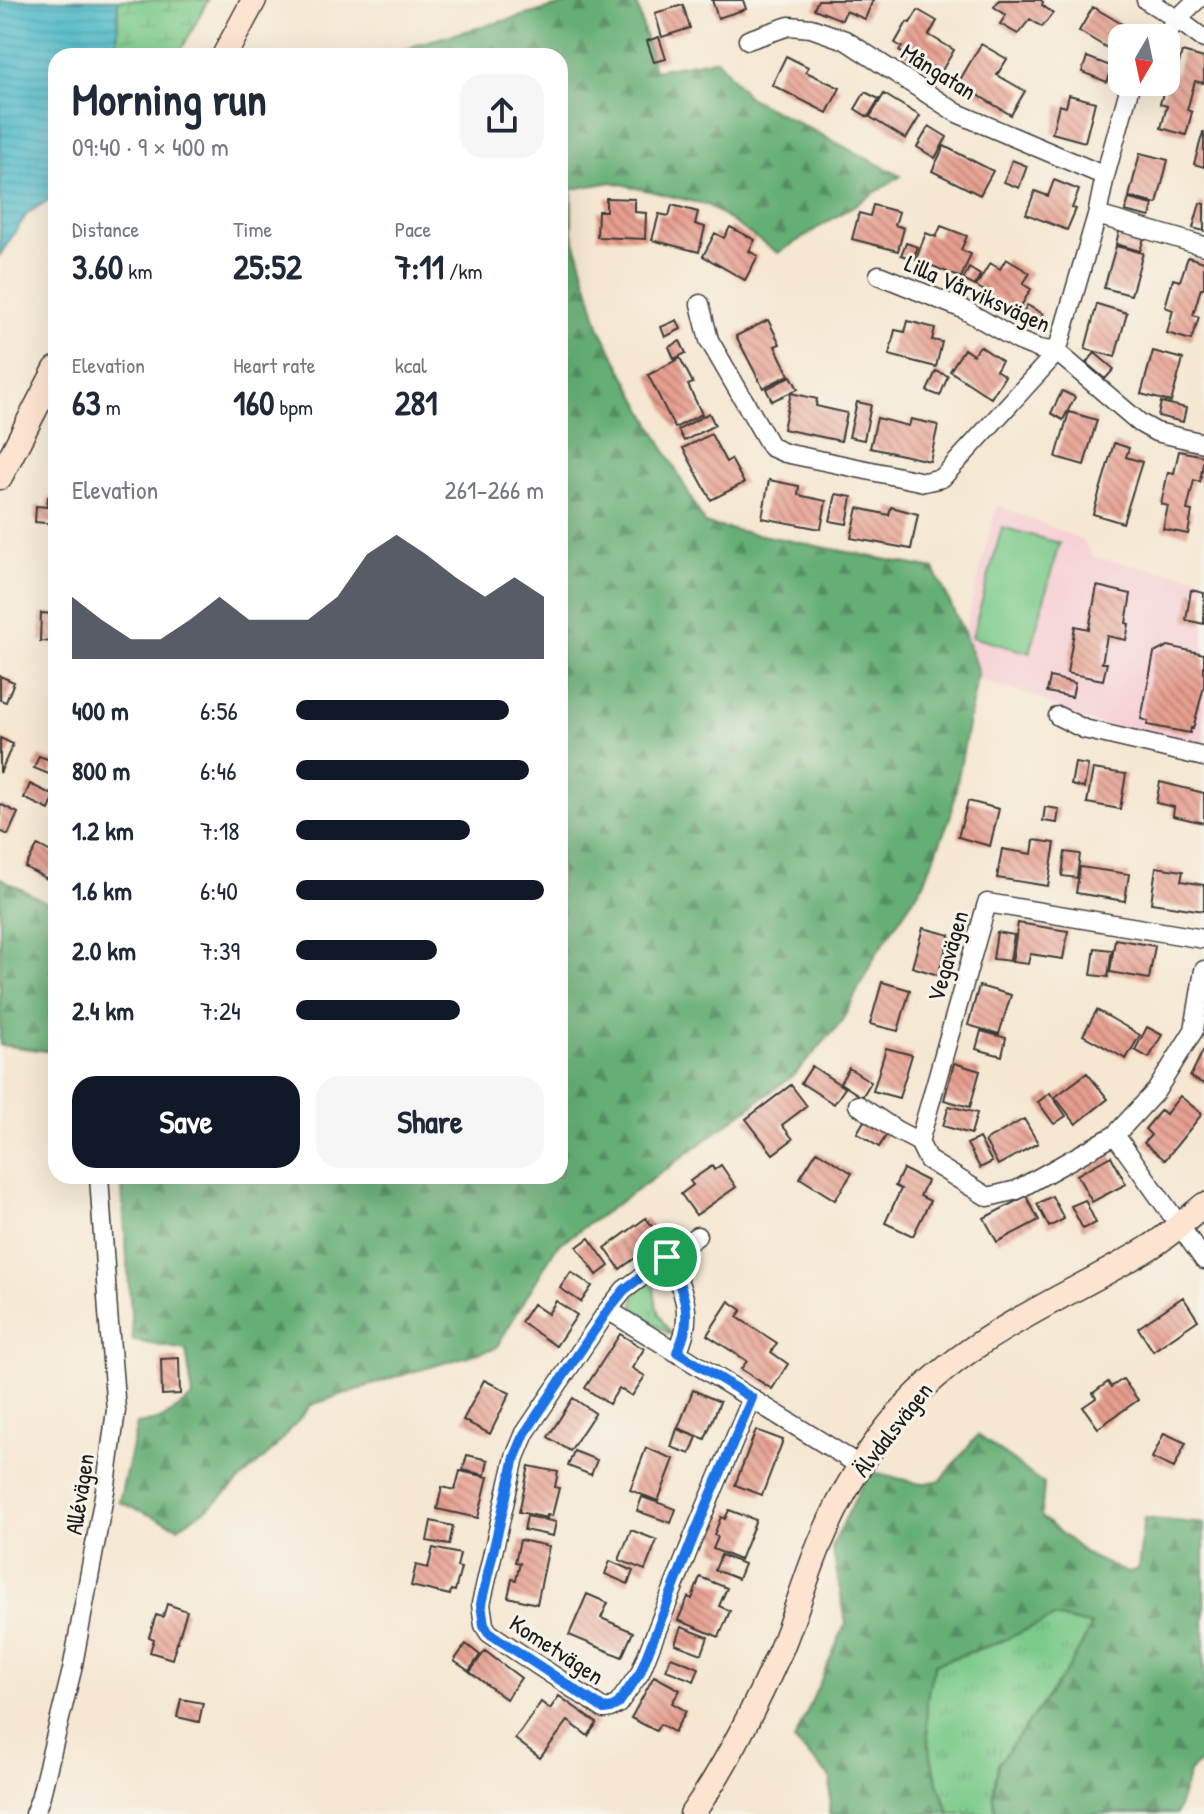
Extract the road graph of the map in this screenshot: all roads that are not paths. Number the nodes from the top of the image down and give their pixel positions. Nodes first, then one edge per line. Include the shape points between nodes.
1 (254, 0) edge
2 (1146, 0) edge
3 (1197, 0) edge
4 (1177, 19) junction
5 (1174, 24) edge
6 (1204, 39) edge
7 (748, 40) dead end
8 (228, 48) edge
9 (1127, 96) edge
10 (1105, 176) junction
11 (1097, 215) junction
12 (1204, 246) edge
13 (879, 275) dead end
14 (700, 304) dead end
15 (1057, 352) junction
16 (48, 384) edge
17 (1204, 443) edge
18 (0, 477) edge
19 (1058, 716) dead end
20 (1204, 757) edge
21 (1204, 939) edge
22 (1204, 970) edge
23 (858, 1105) dead end
24 (1115, 1135) junction
25 (919, 1142) junction
26 (100, 1184) edge
27 (1204, 1205) edge
28 (1179, 1226) junction
29 (697, 1236) dead end
30 (667, 1257) junction
31 (1204, 1260) edge
32 (608, 1310) junction
33 (677, 1352) junction
34 (752, 1398) junction
35 (859, 1465) junction
36 (34, 1814) edge
37 (692, 1814) edge

1 - 8 street
2 - 4 street
3 - 4 street
4 - 5 street
4 - 6 street
7 - 10 street, Mångatan via 789,26 845,40 957,113
9 - 10 street, Lilla Vårviksvägen
10 - 11 street, Lilla Vårviksvägen
11 - 12 street
11 - 15 street, Lilla Vårviksvägen
13 - 15 street, Lilla Vårviksvägen via 963,309 1019,341
14 - 15 street, Lilla Vårviksvägen via 709,340 771,447 924,482 942,478
15 - 17 street, Lilla Vårviksvägen via 1140,423
16 - 18 street
19 - 20 street via 1084,729
21 - 25 street, Vegavägen via 987,903
22 - 24 street via 1194,1030 1156,1091
23 - 25 street
24 - 25 street via 1017,1190 988,1197 928,1160
24 - 28 street
26 - 36 street, Allévägen via 116,1410 72,1670
27 - 28 street, Älvdalsvägen
28 - 31 street
28 - 35 street, Älvdalsvägen via 994,1333 936,1374
29 - 30 street, Kometvägen
30 - 32 street, Kometvägen via 624,1290
30 - 33 street via 680,1281 687,1313
32 - 33 street
32 - 34 street, Kometvägen via 525,1433 481,1604 489,1633 604,1709 618,1704 640,1673
33 - 34 street
34 - 35 street
35 - 37 street, Älvdalsvägen via 822,1540 781,1648

